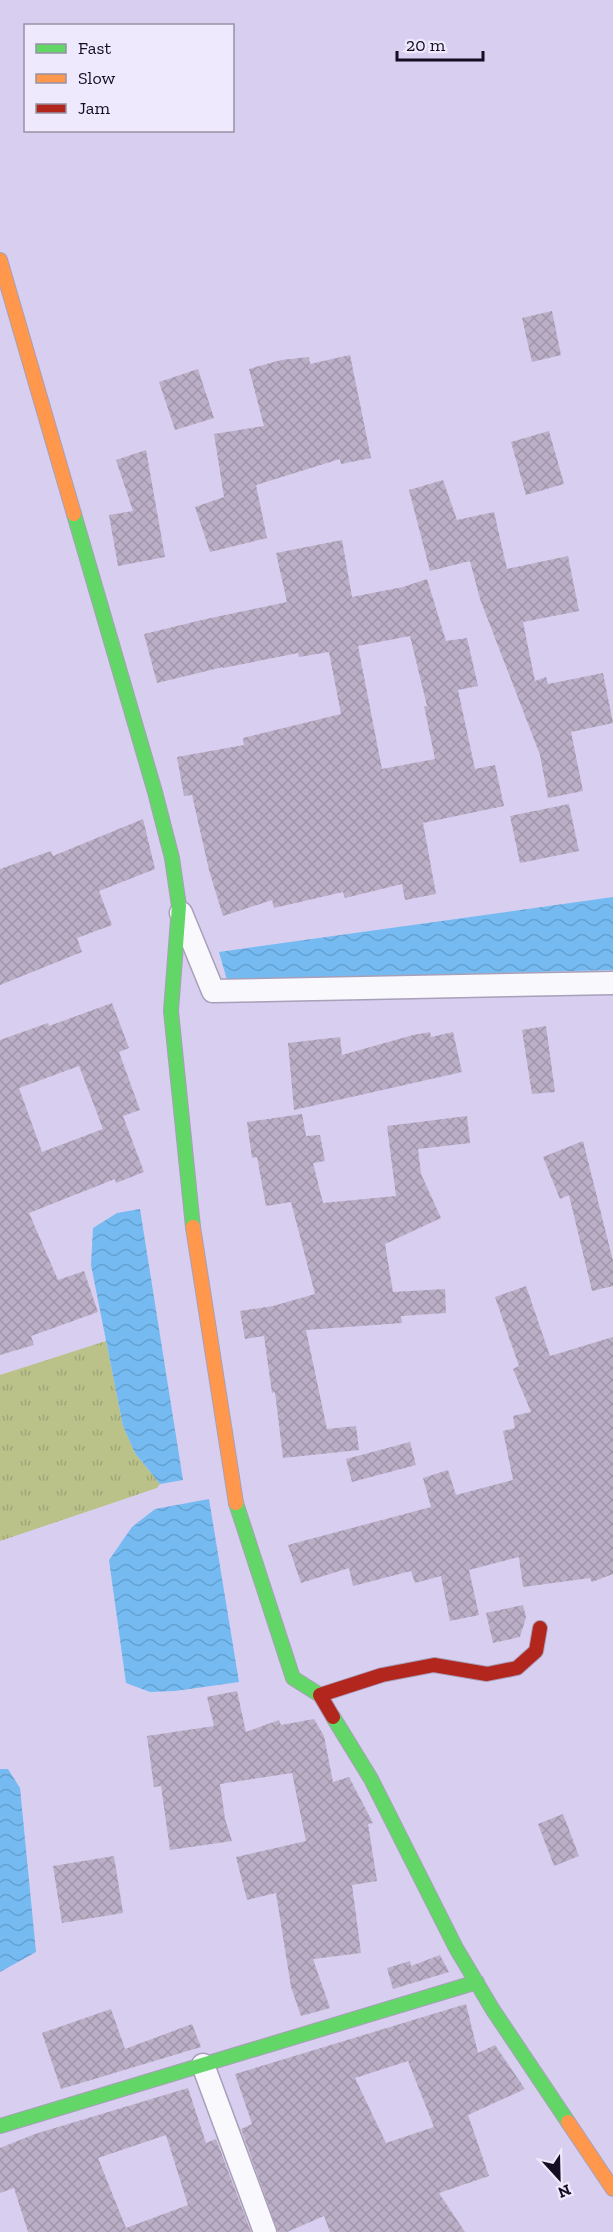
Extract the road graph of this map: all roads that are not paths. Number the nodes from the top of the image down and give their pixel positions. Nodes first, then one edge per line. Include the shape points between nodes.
1 (0, 260) edge
2 (179, 906) junction
3 (613, 983) edge
4 (540, 1628) dead end
5 (320, 1695) junction
6 (477, 1982) junction
7 (203, 2065) junction
8 (0, 2126) edge
9 (613, 2189) edge
10 (265, 2232) edge

1 - 2 street via 155,792 172,858
2 - 3 street via 213,991
2 - 5 street via 171,1011 194,1237 237,1510 293,1678
4 - 5 street via 536,1651 517,1668 487,1674 434,1665 382,1675
5 - 6 street via 371,1779
6 - 7 street
6 - 9 street
7 - 8 street
7 - 10 street

